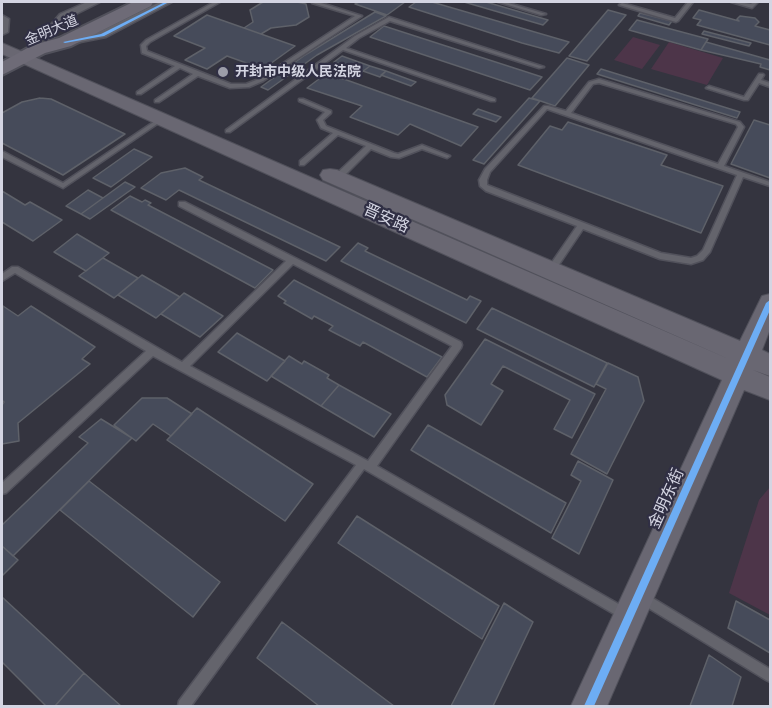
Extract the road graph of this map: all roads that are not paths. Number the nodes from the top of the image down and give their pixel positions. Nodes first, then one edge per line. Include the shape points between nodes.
1 (95, 2) edge
2 (118, 2) edge
3 (144, 2) edge
4 (167, 2) edge
5 (217, 2) edge
6 (314, 2) edge
7 (501, 2) edge
8 (690, 2) edge
9 (734, 2) edge
10 (755, 2) edge
11 (622, 5) dead end
12 (543, 14) dead end
13 (2, 18) edge
14 (65, 42) junction
15 (16, 48) edge
16 (342, 48) junction
17 (180, 66) junction
18 (541, 67) dead end
19 (198, 73) junction
20 (771, 85) edge
21 (709, 88) dead end
22 (301, 100) dead end
23 (493, 100) dead end
24 (152, 104) junction
25 (567, 114) junction
26 (228, 131) junction
27 (337, 133) junction
28 (370, 146) junction
29 (2, 154) edge
30 (447, 156) dead end
31 (302, 163) junction
32 (720, 167) junction
33 (741, 174) junction
34 (337, 178) junction
35 (771, 184) edge
36 (182, 204) dead end
37 (582, 225) junction
38 (292, 260) junction
39 (551, 270) junction
40 (2, 278) edge
41 (771, 303) edge
42 (152, 351) junction
43 (752, 365) edge
44 (183, 368) junction
45 (771, 389) edge
46 (366, 465) junction
47 (2, 489) edge
48 (634, 606) junction
49 (771, 676) edge
50 (184, 706) edge
51 (589, 706) edge

1 - 15 street via 64,16
2 - 15 main road, 金明大道
3 - 14 main road, 金明大道
4 - 14 street via 102,35
5 - 17 lane via 143,46 144,52
6 - 19 lane via 359,16 247,86 230,86
7 - 12 lane
8 - 11 lane via 676,20
9 - 10 lane via 752,6
13 - 15 street
14 - 15 main road, 金明大道
15 - 24 main road, 晋安路
15 - 24 main road, 晋安路
16 - 18 lane via 389,19
16 - 23 lane
16 - 26 lane
17 - 19 lane
17 - 24 lane
19 - 24 lane
20 - 21 lane via 759,78 746,99
22 - 27 lane via 329,112 320,124
24 - 26 main road, 晋安路
24 - 29 lane via 63,186
24 - 43 main road, 晋安路
25 - 32 lane
25 - 32 lane via 591,83 599,81 738,123 741,128
25 - 37 lane via 546,107 487,171 483,183 489,189
26 - 31 main road, 晋安路
27 - 28 lane
27 - 31 lane
28 - 30 lane via 399,156 422,147
28 - 34 lane
31 - 34 main road, 晋安路
32 - 33 lane
33 - 35 lane
33 - 37 lane via 700,258 668,258
34 - 39 main road, 晋安路
36 - 38 lane
37 - 39 lane
38 - 44 lane
38 - 46 lane via 458,345
39 - 43 main road, 晋安路
40 - 42 lane via 15,269
41 - 43 main road, 金明东街
42 - 44 lane
42 - 47 lane
43 - 45 main road, 晋安路
43 - 48 main road, 金明东街
44 - 46 lane
46 - 48 lane
46 - 50 lane
48 - 49 lane
48 - 51 main road, 金明东街

